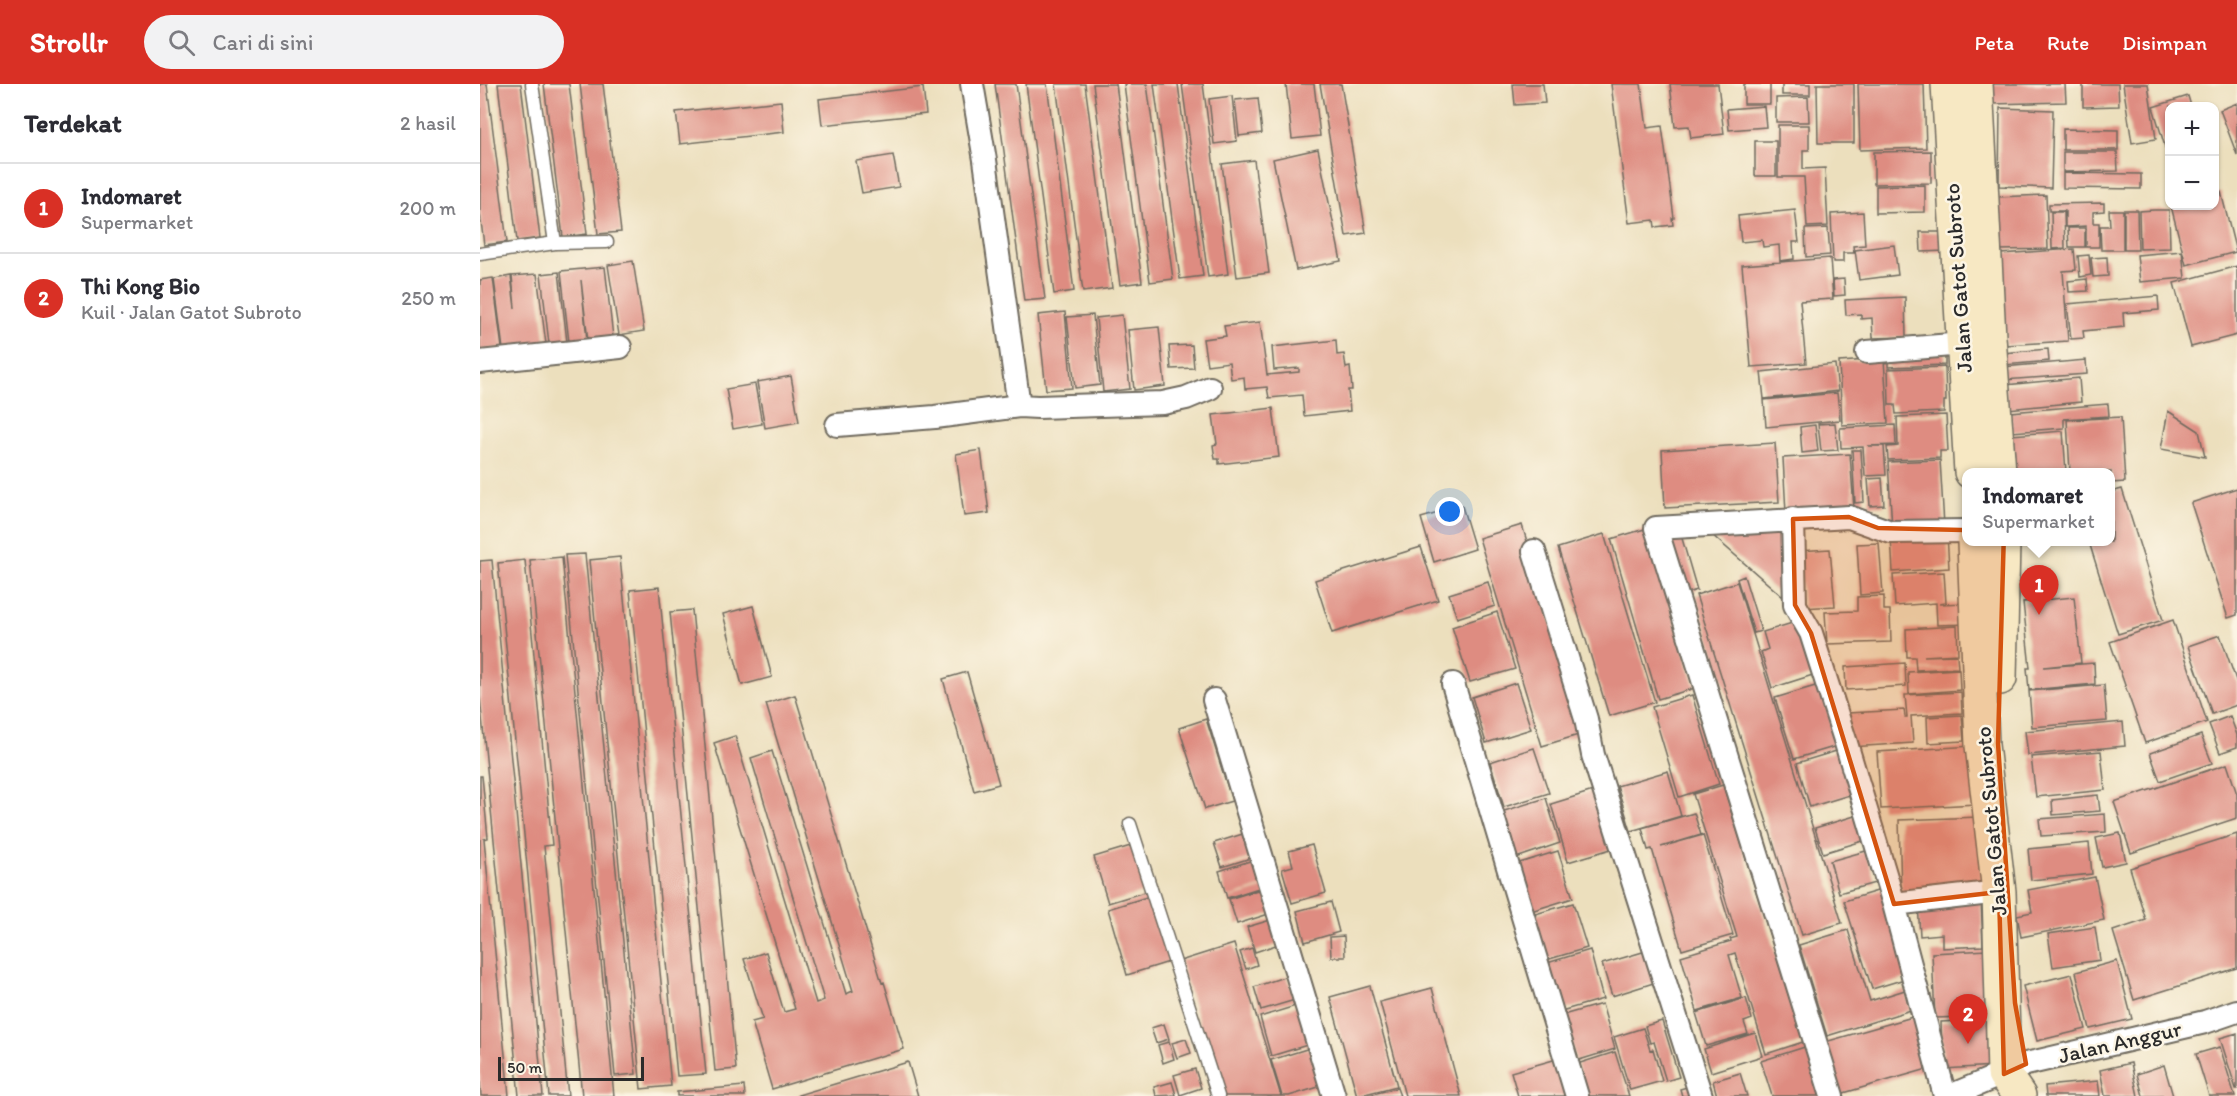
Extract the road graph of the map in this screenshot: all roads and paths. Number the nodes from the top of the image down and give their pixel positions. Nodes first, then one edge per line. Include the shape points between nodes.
1 (532, 84) edge
2 (972, 84) edge
3 (1948, 84) edge
4 (1976, 84) edge
5 (607, 242) dead end
6 (555, 243) junction
7 (480, 254) edge
8 (1963, 344) junction
9 (620, 347) dead end
10 (1867, 352) dead end
11 (480, 362) edge
12 (1210, 388) dead end
13 (1019, 406) junction
14 (837, 425) dead end
15 (1971, 468) edge
16 (1999, 468) edge
17 (1793, 519) junction
18 (1962, 531) edge
19 (1974, 546) edge
20 (2003, 546) edge
21 (1534, 551) dead end
22 (1453, 684) dead end
23 (1214, 700) dead end
24 (1990, 744) junction
25 (1130, 824) dead end
26 (2000, 892) junction
27 (1894, 904) junction
28 (2237, 1011) edge
29 (2017, 1082) edge
30 (1218, 1096) edge
31 (1334, 1096) edge
32 (1577, 1096) edge
33 (1701, 1096) edge
34 (1832, 1096) edge
35 (1945, 1096) edge
36 (1950, 1096) edge

1 - 6 lane
2 - 13 street
3 - 8 main road, Jalan Gatot Subroto
4 - 16 main road
5 - 6 lane
6 - 7 lane
8 - 10 street
8 - 15 main road, Jalan Gatot Subroto
9 - 11 street
12 - 13 street via 1163,403
13 - 14 street
17 - 18 street via 1849,517 1890,532
17 - 27 street via 1795,605 1811,633
17 - 34 street via 1656,528
19 - 24 main road, Jalan Gatot Subroto
20 - 24 main road
21 - 33 street via 1586,718 1593,755
22 - 32 street
23 - 31 street
24 - 26 main road, Jalan Gatot Subroto
24 - 29 main road via 2015,1003
25 - 30 lane
26 - 27 street
26 - 29 main road, Jalan Gatot Subroto
27 - 35 street
28 - 29 street, Jalan Anggur
29 - 36 street, Jalan Anggur

